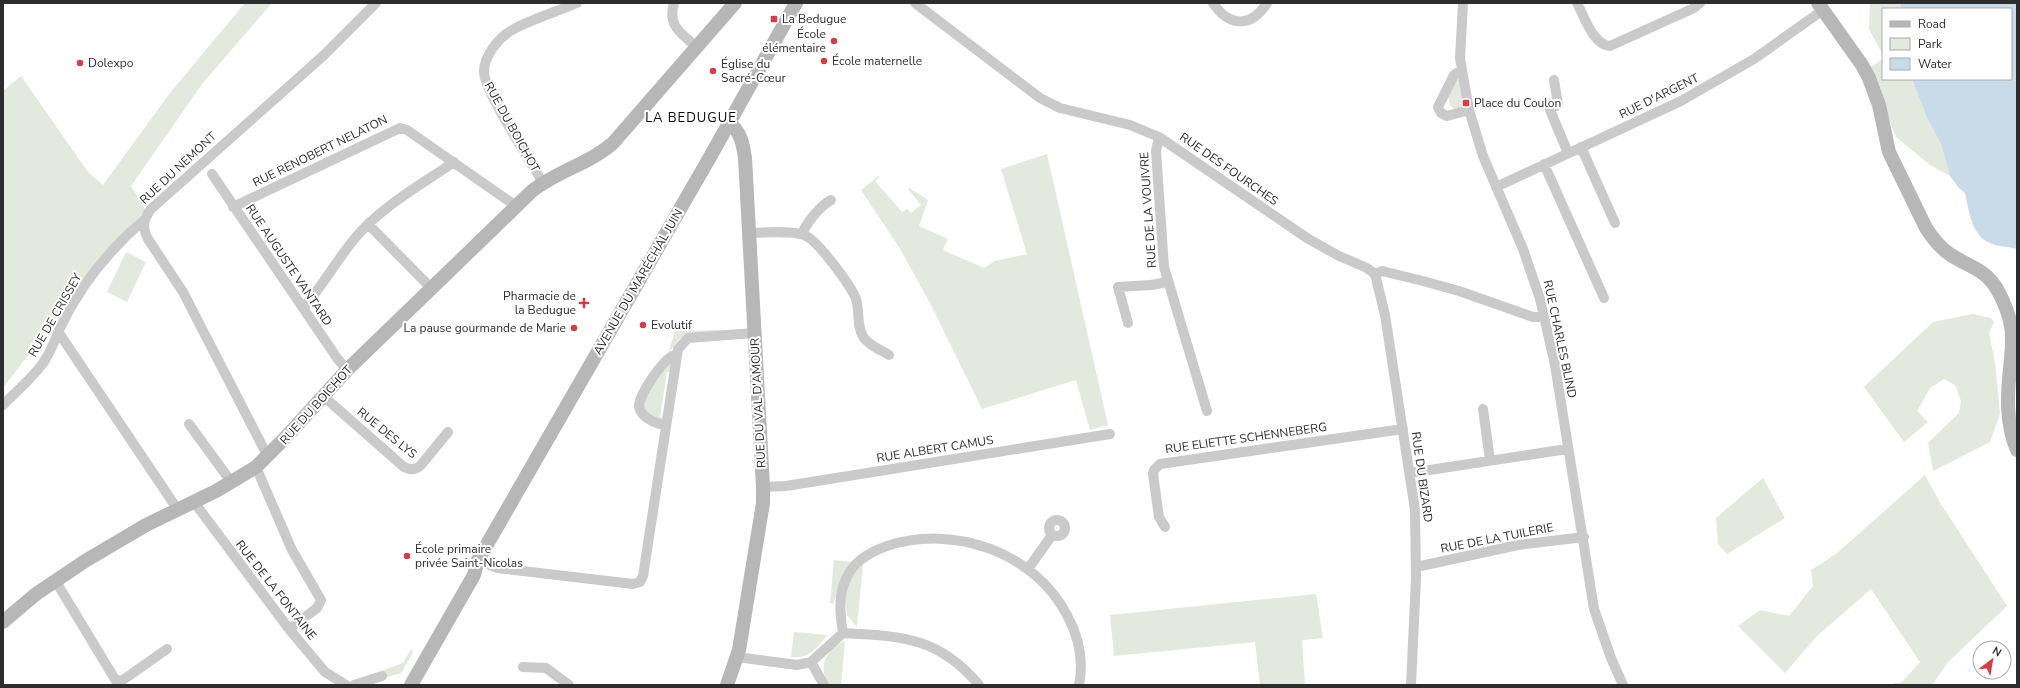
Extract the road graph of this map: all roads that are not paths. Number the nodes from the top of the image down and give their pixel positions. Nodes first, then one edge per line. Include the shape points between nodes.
1 (376, 3) edge
2 (577, 3) edge
3 (674, 3) edge
4 (735, 3) edge
5 (796, 3) edge
6 (915, 3) edge
7 (1213, 3) edge
8 (1267, 3) edge
9 (1463, 3) edge
10 (1577, 3) edge
11 (1700, 3) edge
12 (1820, 6) edge
13 (697, 48) junction
14 (1461, 70) junction
15 (1554, 80) dead end
16 (1469, 110) junction
17 (729, 123) junction
18 (1159, 137) junction
19 (1581, 148) junction
20 (1568, 153) junction
21 (454, 162) junction
22 (1544, 164) junction
23 (212, 174) dead end
24 (543, 183) junction
25 (1496, 187) junction
26 (831, 200) dead end
27 (516, 206) junction
28 (234, 207) junction
29 (144, 220) junction
30 (1615, 223) dead end
31 (368, 224) junction
32 (749, 233) junction
33 (802, 234) junction
34 (1375, 274) junction
35 (1167, 282) junction
36 (431, 288) junction
37 (1604, 298) dead end
38 (303, 308) junction
39 (1544, 317) junction
40 (1128, 323) dead end
41 (58, 332) junction
42 (754, 333) junction
43 (676, 355) junction
44 (889, 355) dead end
45 (347, 370) junction
46 (323, 396) junction
47 (3, 405) edge
48 (1483, 409) dead end
49 (1207, 411) dead end
50 (189, 424) dead end
51 (665, 425) junction
52 (1403, 429) junction
53 (448, 432) dead end
54 (1110, 434) dead end
55 (1567, 449) junction
56 (2017, 450) edge
57 (268, 457) junction
58 (1490, 460) junction
59 (256, 467) junction
60 (1410, 473) junction
61 (232, 483) junction
62 (763, 487) junction
63 (194, 502) junction
64 (178, 510) junction
65 (1165, 527) dead end
66 (1052, 535) dead end
67 (1584, 537) junction
68 (478, 560) junction
69 (1416, 567) junction
70 (1028, 569) junction
71 (55, 580) junction
72 (17, 608) junction
73 (3, 617) edge
74 (3, 622) edge
75 (288, 629) junction
76 (843, 633) junction
77 (167, 649) dead end
78 (737, 657) junction
79 (811, 662) junction
80 (522, 667) dead end
81 (382, 676) dead end
82 (346, 685) edge
83 (354, 685) edge
84 (402, 685) edge
85 (411, 685) edge
86 (569, 685) edge
87 (727, 685) edge
88 (824, 685) edge
89 (979, 685) edge
90 (1079, 685) edge
91 (1412, 685) edge
92 (1623, 685) edge

1 - 29 street, RUE DU NEMONT via 328,51 151,210
2 - 24 street, RUE DU BOICHOT via 512,30 496,44 485,64 484,73 492,95
3 - 13 street via 672,21
4 - 13 street, RUE DU BOICHOT
5 - 17 street, AVENUE DU MARÉCHAL JUIN
6 - 18 street, RUE DES FOURCHES via 1045,101 1078,113 1130,125
7 - 8 street via 1227,18 1245,22 1257,16
9 - 14 street, RUE CHARLES BLIND
10 - 11 street via 1596,38 1610,46
12 - 19 street, RUE D'ARGENT via 1754,59 1715,83
12 - 56 street via 1869,78 1879,105 1889,152 1926,228 1933,239 1950,255 1984,273 2003,301 2013,337 2008,398 2009,424
13 - 24 street, RUE DU BOICHOT via 613,143 600,153
14 - 16 street, RUE CHARLES BLIND
14 - 16 street via 1454,75 1438,107 1441,113 1447,116
15 - 20 street via 1558,104 1550,110
16 - 25 street, RUE CHARLES BLIND
17 - 32 street, RUE DU VAL D'AMOUR via 736,128 743,147
17 - 68 street, AVENUE DU MARÉCHAL JUIN
18 - 34 street, RUE DES FOURCHES via 1307,238
18 - 35 street, RUE DE LA VOUIVRE via 1156,151 1158,188
19 - 20 street, RUE D'ARGENT
19 - 30 street
20 - 22 street, RUE D'ARGENT
21 - 27 street, RUE RENOBERT NELATON
21 - 28 street, RUE RENOBERT NELATON via 407,130 400,128
21 - 31 street
22 - 25 street, RUE D'ARGENT
22 - 37 street
23 - 28 street, RUE AUGUSTE VANTARD
24 - 27 street, RUE DU BOICHOT
25 - 39 street, RUE CHARLES BLIND via 1531,271
26 - 33 street via 824,204
27 - 36 street, RUE DU BOICHOT
28 - 38 street, RUE AUGUSTE VANTARD
29 - 41 street, RUE DE CRISSEY via 123,238 93,275
29 - 57 street, RUE DU NEMONT via 146,235 184,292
31 - 36 street
31 - 38 street via 355,237
32 - 33 street
32 - 42 street, RUE DU VAL D'AMOUR
33 - 44 street via 819,246 853,292 858,308 860,330 864,337
34 - 39 street, RUE DES FOURCHES via 1382,271 1423,281 1533,318
34 - 52 street, RUE DU BIZARD via 1385,315
35 - 40 street, RUE DE LA VOUIVRE via 1118,286
35 - 49 street, RUE DE LA VOUIVRE
36 - 45 street, RUE DU BOICHOT
38 - 45 street, RUE AUGUSTE VANTARD
39 - 55 street, RUE CHARLES BLIND
41 - 47 street, RUE DE CRISSEY via 56,342 43,363
41 - 64 street
42 - 43 street via 688,338 681,344
42 - 62 street, RUE DU VAL D'AMOUR
43 - 51 street
43 - 51 street via 669,357 659,368 642,395 639,405 640,411 653,422
45 - 46 street, RUE DU BOICHOT
46 - 53 street, RUE DES LYS via 409,469 416,469 421,465
46 - 57 street, RUE DU BOICHOT
48 - 58 street
50 - 61 street
51 - 68 street via 643,576 640,582 633,584 497,568
52 - 60 street, RUE DU BIZARD
52 - 65 street, RUE ELIETTE SCHENNEBERG via 1160,464 1153,474 1159,517
54 - 62 street, RUE ALBERT CAMUS via 786,486
55 - 58 street
55 - 67 street, RUE CHARLES BLIND
57 - 59 street, RUE DU BOICHOT
58 - 60 street
59 - 61 street, RUE DU BOICHOT
59 - 75 street via 292,550 321,600 317,608
60 - 69 street, RUE DU BIZARD via 1416,529
61 - 63 street, RUE DU BOICHOT
62 - 78 street, RUE DU VAL D'AMOUR via 763,503
63 - 64 street, RUE DU BOICHOT
63 - 75 street, RUE DE LA FONTAINE
64 - 71 street, RUE DU BOICHOT via 113,544
66 - 70 street
67 - 69 street, RUE DE LA TUILERIE via 1518,545
67 - 92 street, RUE CHARLES BLIND via 1598,621
68 - 84 street, AVENUE DU MARÉCHAL JUIN via 468,571
68 - 85 street, AVENUE DU MARÉCHAL JUIN via 474,575
69 - 91 street, RUE DU BIZARD
70 - 76 street via 987,547 952,539 909,541 885,547 860,560 846,578 840,604
70 - 90 street via 1053,593 1074,628 1081,658
71 - 72 street, RUE DU BOICHOT
71 - 77 street via 116,681 123,680
72 - 73 street, RUE DU BOICHOT
72 - 74 street, RUE DU BOICHOT
75 - 82 street, RUE DE LA FONTAINE via 325,672
76 - 79 street
76 - 89 street via 890,635 919,641 957,663
78 - 79 street via 797,665
78 - 87 street, RUE DU VAL D'AMOUR
79 - 88 street
80 - 86 street via 546,668
81 - 83 street

